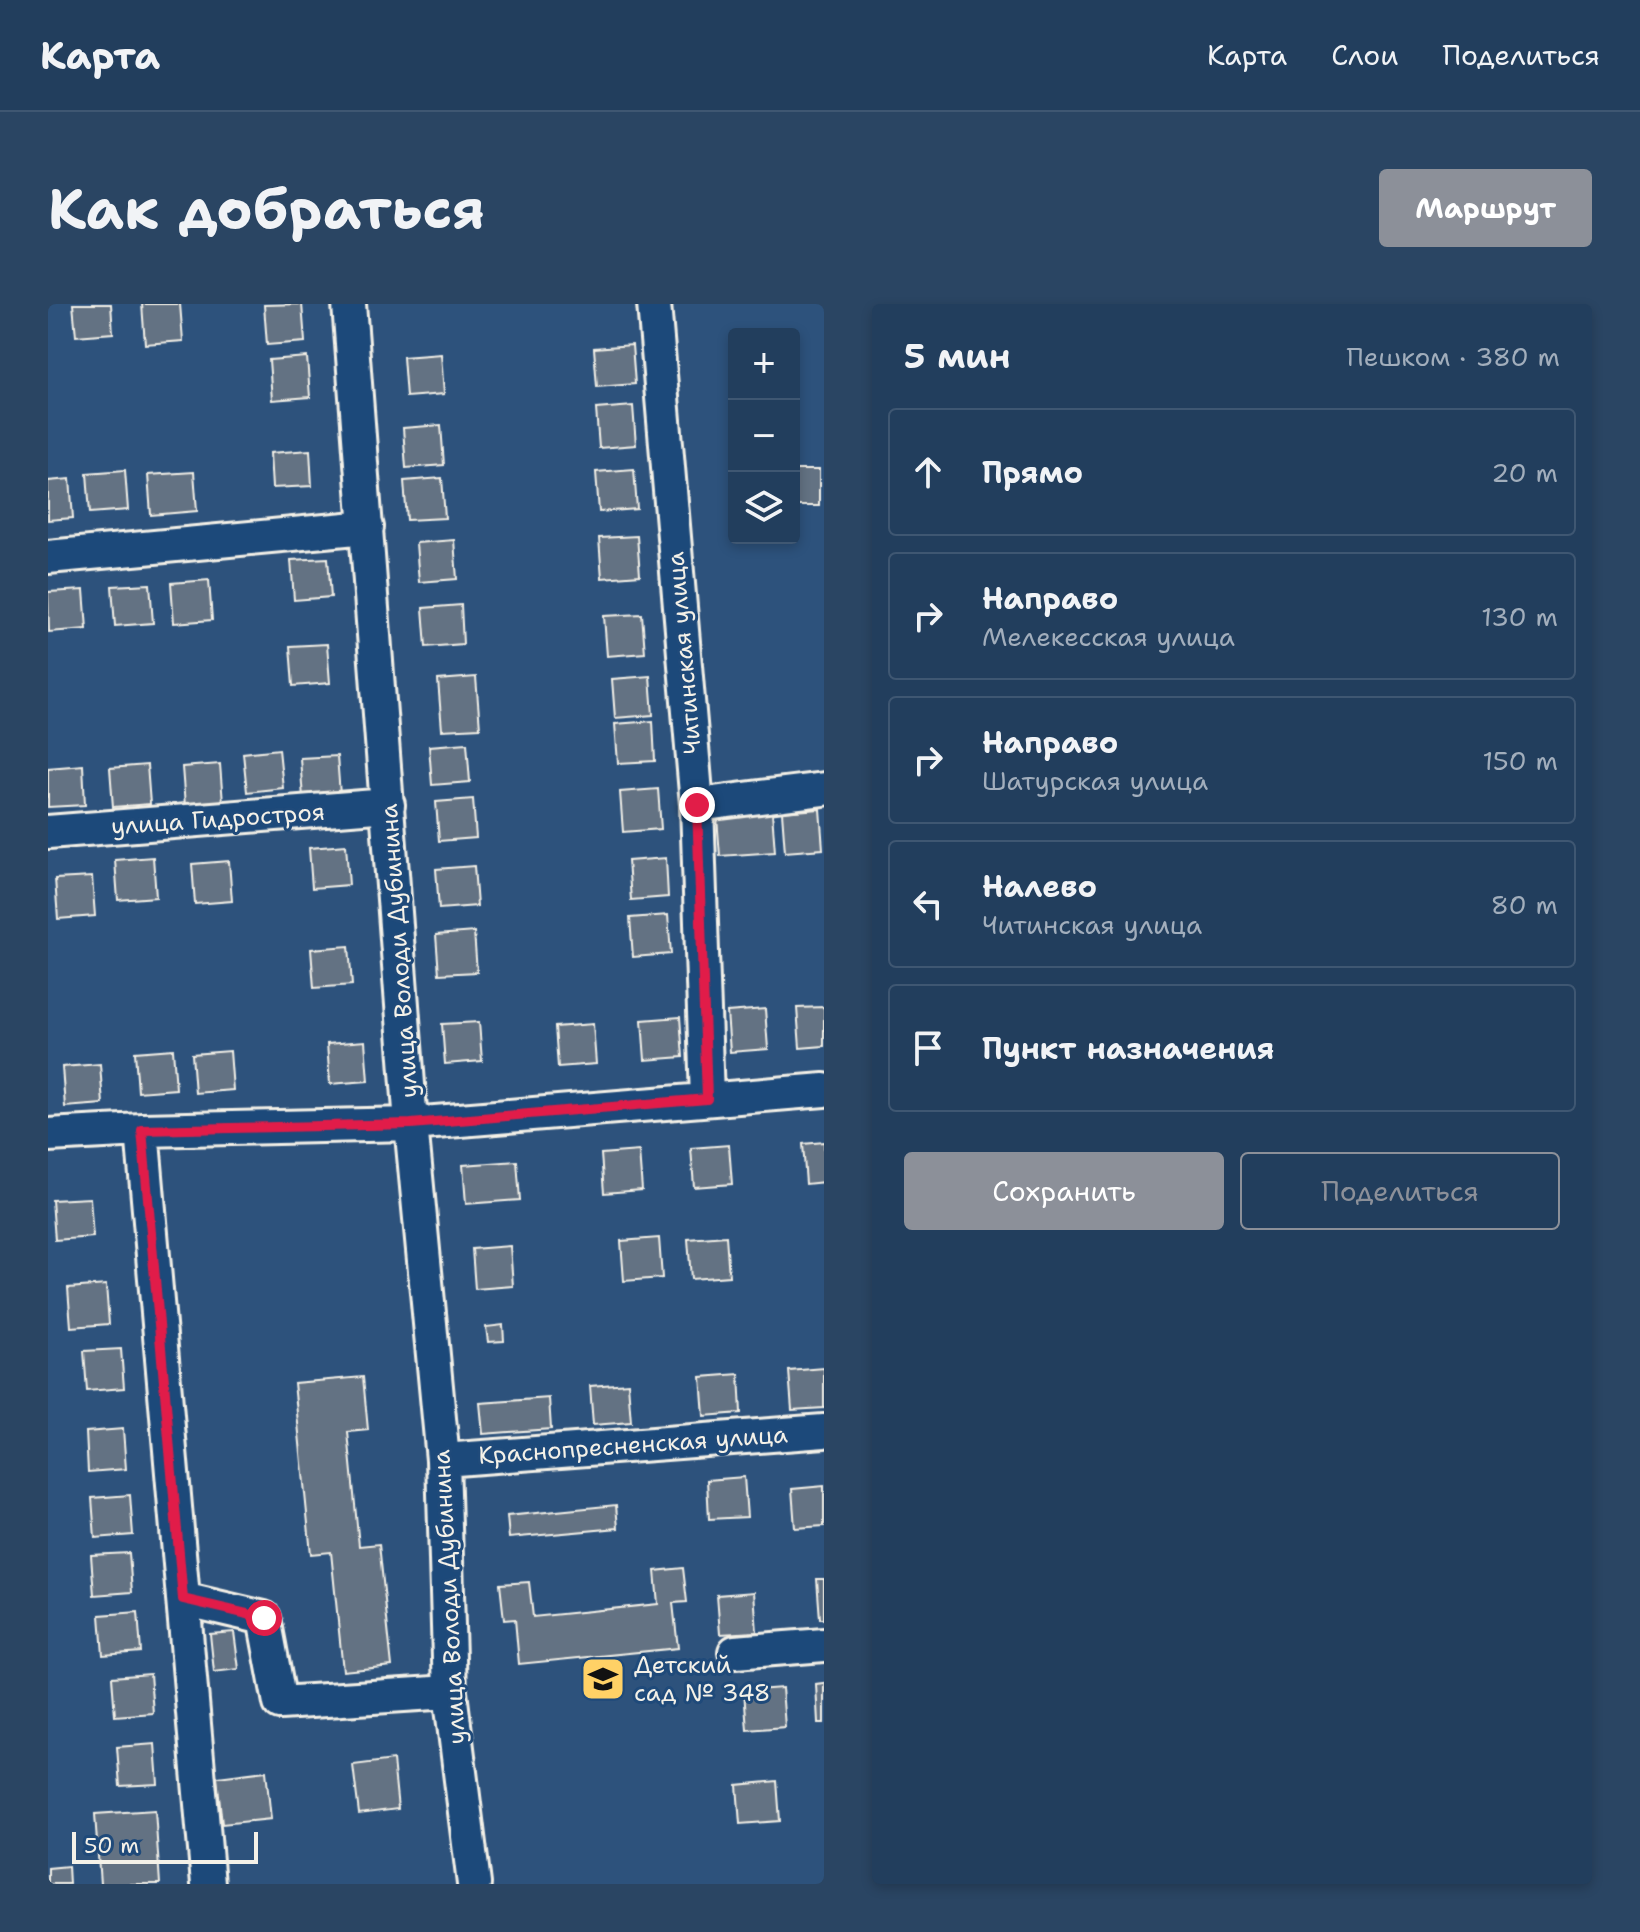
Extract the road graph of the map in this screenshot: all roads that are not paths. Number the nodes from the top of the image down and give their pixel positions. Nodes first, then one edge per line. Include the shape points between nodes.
1 (349, 304) edge
2 (654, 304) edge
3 (367, 527) junction
4 (48, 557) edge
5 (824, 789) edge
6 (388, 805) junction
7 (697, 805) junction
8 (48, 832) edge
9 (824, 1090) edge
10 (707, 1099) junction
11 (411, 1124) junction
12 (142, 1130) junction
13 (48, 1135) edge
14 (824, 1431) edge
15 (443, 1460) junction
16 (183, 1599) junction
17 (824, 1645) edge
18 (735, 1652) dead end
19 (450, 1692) junction
20 (208, 1884) edge
21 (474, 1884) edge

1 - 3 street, улица Володи Дубинина
2 - 7 street, Читинская улица
3 - 4 street
3 - 6 street, улица Володи Дубинина
5 - 7 street
6 - 8 street, улица Гидростроя
6 - 11 street, улица Володи Дубинина
7 - 10 street, Читинская улица
9 - 10 street
10 - 11 street
11 - 12 street
11 - 15 street, улица Володи Дубинина
12 - 13 street
12 - 16 street
14 - 15 street, Краснопресненская улица
15 - 19 street, улица Володи Дубинина
16 - 19 street via 264,1618 280,1703
16 - 20 street
17 - 18 street
19 - 21 street, улица Володи Дубинина

